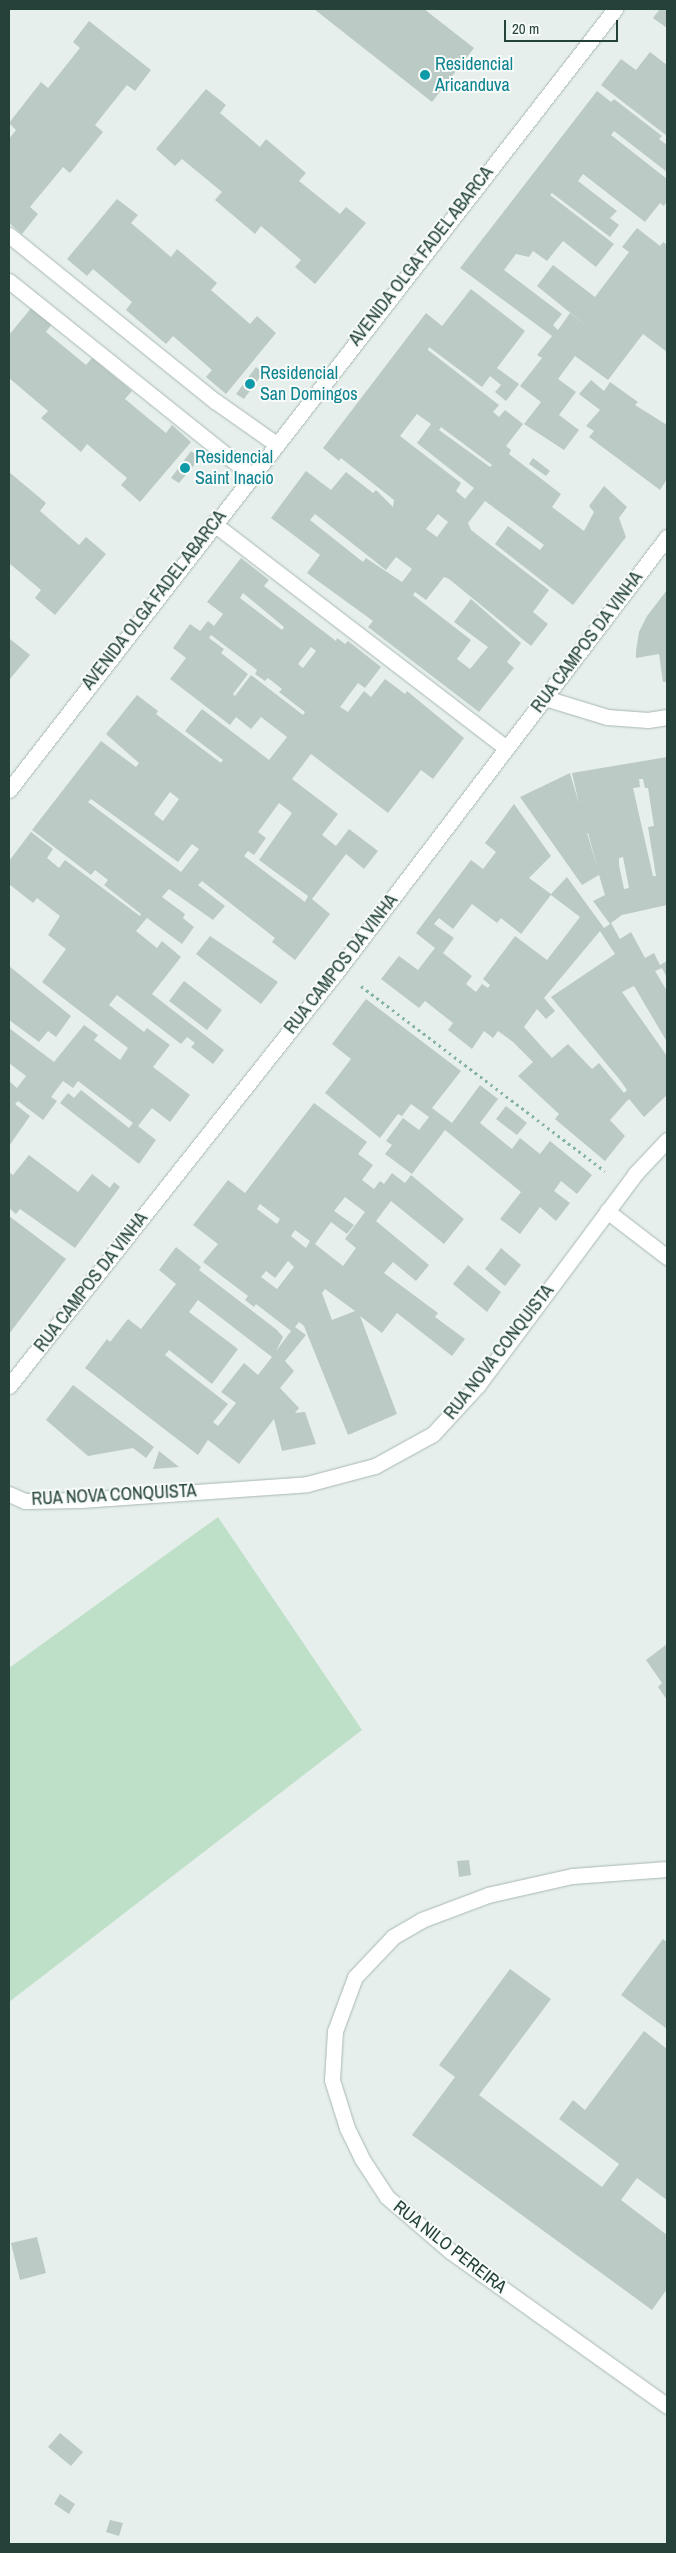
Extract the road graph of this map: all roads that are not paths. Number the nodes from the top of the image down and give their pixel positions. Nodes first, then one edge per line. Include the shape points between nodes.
1 (615, 9) edge
2 (9, 234) edge
3 (9, 281) edge
4 (276, 444) junction
5 (251, 475) junction
6 (213, 523) junction
7 (667, 537) edge
8 (545, 698) junction
9 (667, 717) edge
10 (506, 748) junction
11 (9, 790) edge
12 (667, 1140) edge
13 (607, 1211) junction
14 (667, 1257) edge
15 (9, 1386) edge
16 (9, 1494) edge
17 (667, 1869) edge
18 (667, 2406) edge

1 - 4 street, AVENIDA OLGA FADEL ABARCA
2 - 4 street via 215,401
3 - 5 street
4 - 5 street, AVENIDA OLGA FADEL ABARCA
5 - 6 street, AVENIDA OLGA FADEL ABARCA
6 - 10 street
6 - 11 street, AVENIDA OLGA FADEL ABARCA
7 - 8 street, RUA CAMPOS DA VINHA
8 - 9 street via 607,717 648,720
8 - 10 street, RUA CAMPOS DA VINHA
10 - 15 street, RUA CAMPOS DA VINHA via 338,970
12 - 13 street, RUA NOVA CONQUISTA
13 - 14 street
13 - 16 street, RUA NOVA CONQUISTA via 478,1385 433,1434 375,1466 306,1484 81,1500 25,1501
17 - 18 street, RUA NILO PEREIRA via 572,1876 488,1895 422,1920 393,1936 355,1977 335,2031 332,2080 347,2128 362,2159 387,2197 450,2251

